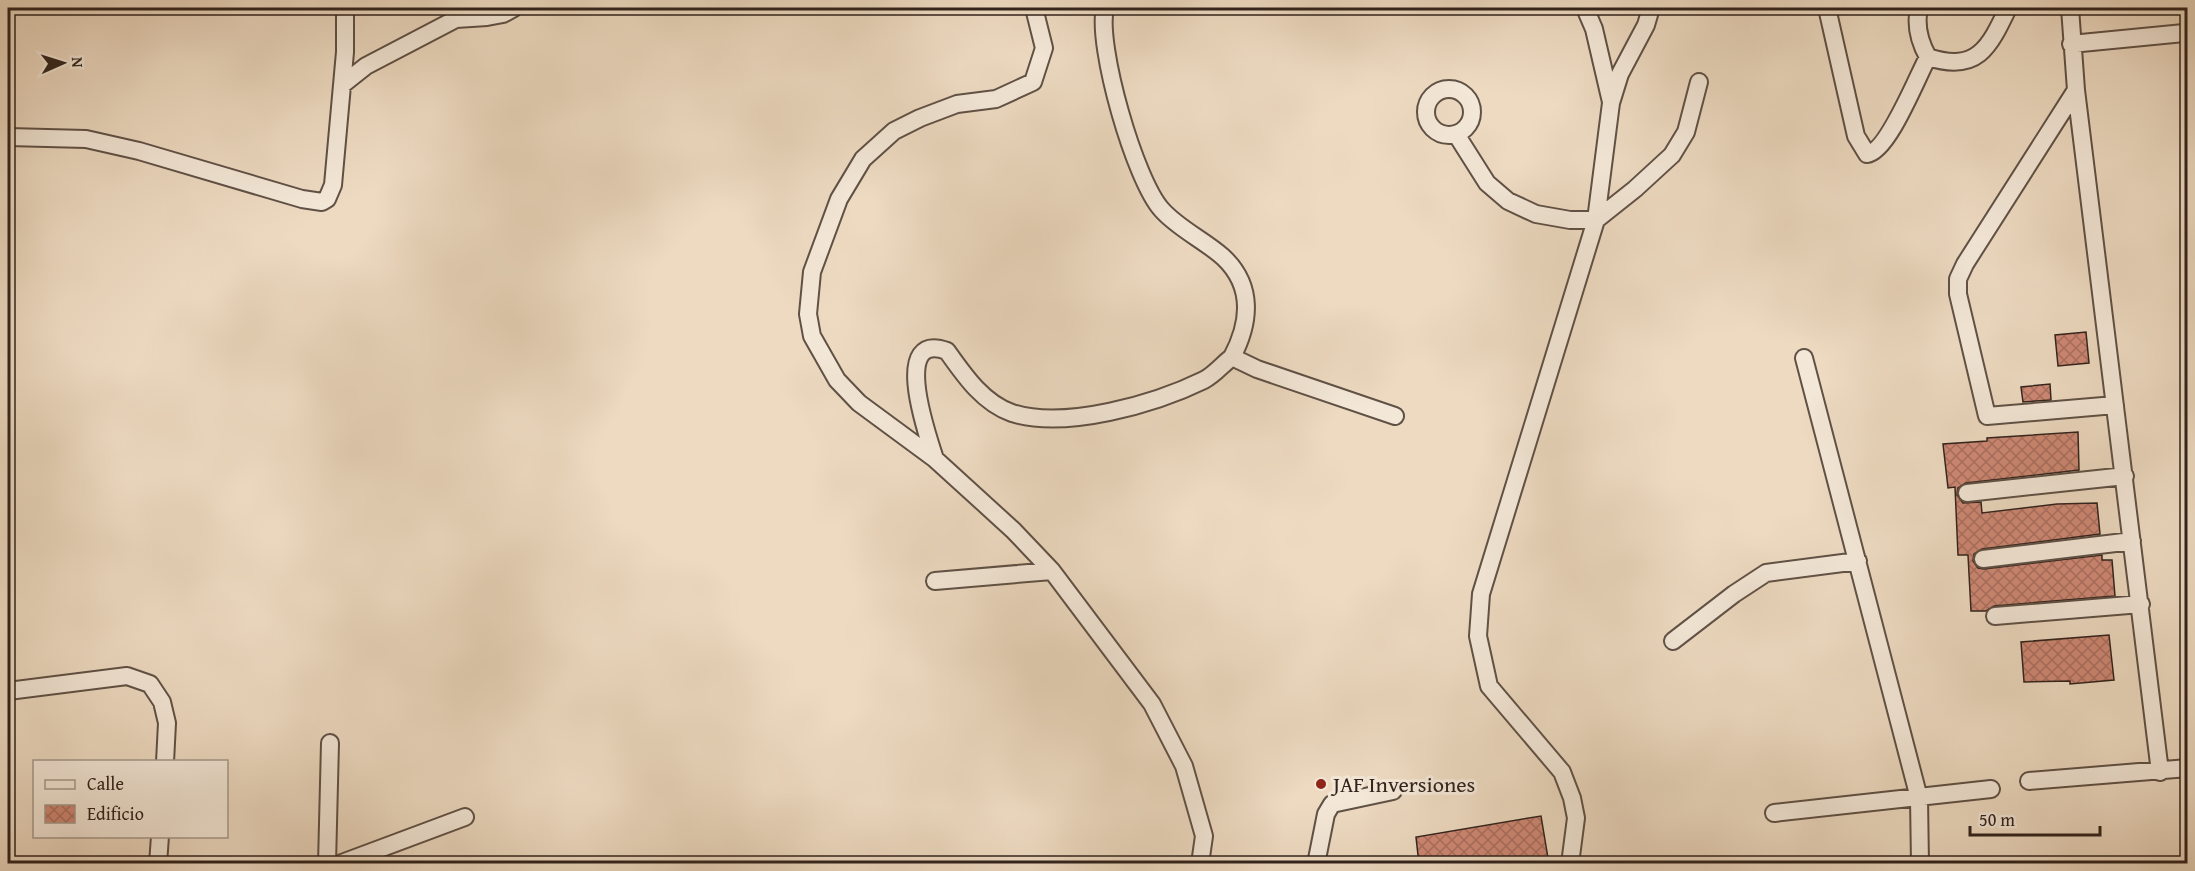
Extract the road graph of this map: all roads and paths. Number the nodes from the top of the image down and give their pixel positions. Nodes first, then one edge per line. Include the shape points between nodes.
1 (345, 8) edge
2 (514, 8) edge
3 (1034, 8) edge
4 (1106, 8) edge
5 (1585, 8) edge
6 (1651, 8) edge
7 (1827, 8) edge
8 (1919, 8) edge
9 (2008, 8) edge
10 (2070, 8) edge
11 (2184, 33) dead end
12 (2071, 44) junction
13 (1928, 57) junction
14 (1699, 82) dead end
15 (342, 85) junction
16 (2076, 90) junction
17 (1611, 103) junction
18 (1456, 134) dead end
19 (8, 137) edge
20 (1596, 219) junction
21 (1232, 357) junction
22 (1804, 358) dead end
23 (2115, 405) junction
24 (1395, 417) dead end
25 (935, 459) junction
26 (2125, 476) junction
27 (1967, 493) dead end
28 (2132, 541) junction
29 (1983, 559) dead end
30 (1858, 561) junction
31 (1052, 571) junction
32 (936, 581) dead end
33 (2141, 604) junction
34 (1995, 616) dead end
35 (1673, 641) dead end
36 (8, 691) edge
37 (330, 743) dead end
38 (165, 760) edge
39 (2187, 768) edge
40 (2160, 772) junction
41 (2028, 781) dead end
42 (1991, 789) dead end
43 (1393, 791) dead end
44 (1919, 798) junction
45 (1774, 813) dead end
46 (465, 817) dead end
47 (160, 838) edge
48 (158, 864) edge
49 (327, 864) edge
50 (339, 864) edge
51 (1200, 864) edge
52 (1316, 864) edge
53 (1570, 864) edge
54 (1920, 864) edge

1 - 15 street
2 - 15 street via 487,17 456,19 366,66
3 - 25 street via 1044,48 1033,82 996,99 957,104 920,118 886,138 863,159 839,199 812,272 808,303 812,336 837,380 859,403
4 - 21 street via 1102,20 1110,66 1136,163 1148,190 1161,210 1223,257 1246,293 1242,338
5 - 17 street via 1594,29
6 - 17 street
7 - 13 street via 1856,136 1867,154 1885,142
8 - 13 street via 1917,28
9 - 13 street via 1983,53 1970,61 1955,63
10 - 12 street
11 - 12 street
12 - 16 street
14 - 20 street via 1686,132 1672,155
15 - 19 street via 333,185 322,202 86,139
16 - 23 street
16 - 23 street via 1965,264 1958,279 1958,294 1987,416
17 - 20 street
18 - 20 street via 1487,183 1508,201 1536,214 1570,220
20 - 53 street via 1481,594 1478,636 1489,686 1562,772 1576,818
21 - 24 street
21 - 25 street via 1206,380 1153,399 1069,418 1038,419 992,403 947,351 925,350 919,357 916,384
22 - 30 street
23 - 26 street
25 - 31 street
26 - 27 street
26 - 28 street
28 - 29 street
28 - 33 street
30 - 35 street via 1766,573
30 - 44 street
31 - 32 street
31 - 51 street via 1152,704 1184,766 1204,836
33 - 34 street
33 - 40 street
36 - 38 street via 127,676 150,684 162,702 167,723
37 - 49 street
39 - 40 street
40 - 41 street
42 - 44 street
43 - 52 street via 1332,804 1326,814
44 - 45 street
44 - 54 street
46 - 50 street
47 - 48 street

